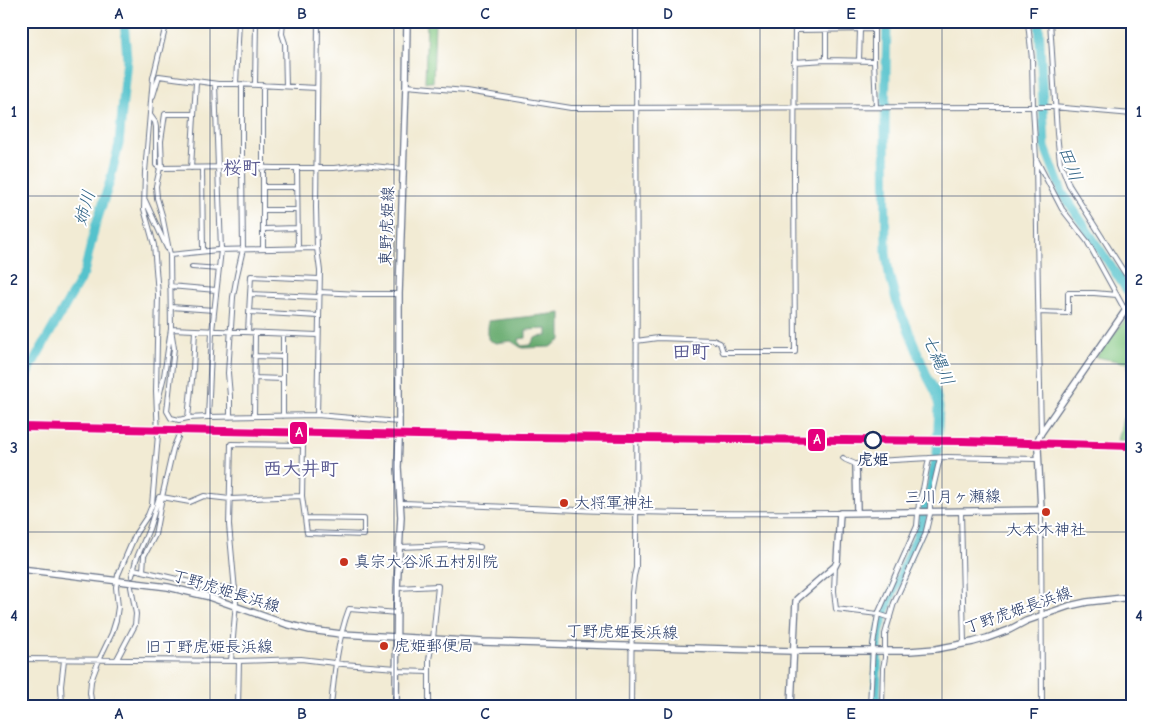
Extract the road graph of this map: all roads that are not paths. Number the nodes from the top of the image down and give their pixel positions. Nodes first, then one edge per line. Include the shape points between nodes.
1 (168, 21) edge
2 (239, 21) edge
3 (256, 21) edge
4 (283, 21) edge
5 (318, 21) edge
6 (407, 21) edge
7 (636, 21) edge
8 (795, 21) edge
9 (835, 21) edge
10 (874, 21) edge
11 (1050, 21) edge
12 (1123, 21) edge
13 (1028, 23) dead end
14 (1132, 23) edge
15 (835, 29) junction
16 (874, 29) junction
17 (795, 30) junction
18 (826, 30) junction
19 (860, 30) junction
20 (826, 60) junction
21 (859, 60) junction
22 (874, 61) junction
23 (794, 62) junction
24 (196, 82) junction
25 (215, 84) junction
26 (236, 84) junction
27 (242, 84) junction
28 (255, 85) junction
29 (263, 85) junction
30 (286, 86) junction
31 (406, 86) junction
32 (317, 88) junction
33 (151, 101) junction
34 (877, 107) junction
35 (1034, 107) junction
36 (1054, 107) junction
37 (636, 108) junction
38 (794, 108) junction
39 (194, 114) junction
40 (1132, 114) edge
41 (150, 115) junction
42 (1036, 159) junction
43 (242, 167) junction
44 (161, 168) junction
45 (191, 168) junction
46 (202, 168) junction
47 (218, 168) junction
48 (264, 168) junction
49 (297, 168) junction
50 (317, 168) junction
51 (403, 170) junction
52 (264, 187) junction
53 (297, 187) junction
54 (144, 198) junction
55 (264, 210) junction
56 (297, 210) junction
57 (298, 228) junction
58 (264, 229) junction
59 (298, 248) junction
60 (317, 248) junction
61 (244, 249) junction
62 (263, 249) junction
63 (221, 250) junction
64 (203, 251) junction
65 (170, 255) junction
66 (192, 267) dead end
67 (219, 269) junction
68 (320, 279) junction
69 (1132, 281) edge
70 (170, 286) junction
71 (216, 290) junction
72 (319, 292) junction
73 (250, 294) junction
74 (399, 294) junction
75 (1117, 296) junction
76 (319, 297) junction
77 (1132, 301) edge
78 (171, 307) junction
79 (1127, 308) junction
80 (214, 310) junction
81 (249, 312) junction
82 (1038, 312) junction
83 (319, 316) junction
84 (171, 329) junction
85 (195, 330) junction
86 (212, 331) junction
87 (231, 332) junction
88 (248, 332) junction
89 (255, 333) junction
90 (283, 334) junction
91 (318, 335) junction
92 (636, 341) junction
93 (254, 356) junction
94 (283, 357) junction
95 (254, 378) junction
96 (283, 379) junction
97 (156, 408) junction
98 (317, 415) junction
99 (254, 416) junction
100 (282, 416) junction
101 (208, 417) junction
102 (230, 417) junction
103 (188, 418) junction
104 (179, 420) junction
105 (399, 422) junction
106 (180, 426) tunnel mouth
107 (399, 432) dead end
108 (1041, 433) junction
109 (178, 437) tunnel mouth
110 (399, 441) dead end
111 (843, 458) dead end
112 (929, 458) junction
113 (940, 458) junction
114 (1038, 459) junction
115 (856, 465) junction
116 (302, 496) junction
117 (162, 498) junction
118 (230, 499) junction
119 (400, 503) junction
120 (1041, 510) junction
121 (918, 511) junction
122 (930, 511) junction
123 (961, 511) junction
124 (636, 512) junction
125 (840, 512) junction
126 (857, 512) junction
127 (305, 518) junction
128 (144, 524) junction
129 (150, 529) junction
130 (400, 547) junction
131 (480, 547) dead end
132 (836, 566) junction
133 (21, 569) edge
134 (134, 569) junction
135 (143, 571) junction
136 (132, 576) dead end
137 (114, 580) junction
138 (131, 587) dead end
139 (235, 587) junction
140 (397, 588) junction
141 (1132, 597) edge
142 (236, 607) junction
143 (397, 614) junction
144 (878, 614) junction
145 (1041, 616) junction
146 (890, 618) junction
147 (341, 634) junction
148 (397, 637) junction
149 (433, 638) junction
150 (964, 644) junction
151 (632, 646) junction
152 (792, 651) junction
153 (873, 651) junction
154 (884, 651) junction
155 (21, 659) edge
156 (117, 659) junction
157 (64, 660) junction
158 (99, 660) junction
159 (231, 661) junction
160 (239, 661) junction
161 (337, 664) junction
162 (397, 670) junction
163 (429, 672) junction
164 (62, 706) edge
165 (92, 706) edge
166 (238, 706) edge
167 (331, 706) edge
168 (396, 706) edge
169 (429, 706) edge
170 (631, 706) edge
171 (791, 706) edge
172 (870, 706) edge
173 (882, 706) edge
174 (1042, 706) edge

1 - 33 street via 153,78
2 - 26 street
3 - 28 street
4 - 30 street
5 - 32 street
6 - 31 main road, 東野虎姫線
7 - 37 street
8 - 17 street
9 - 15 street
10 - 16 street
11 - 36 street
12 - 14 street
13 - 35 street
15 - 18 street
15 - 19 street
16 - 19 street
16 - 22 street
17 - 18 street
17 - 23 street
18 - 20 street
19 - 21 street
20 - 21 street
20 - 23 street
21 - 22 street
22 - 34 street
23 - 38 street
24 - 25 street
24 - 33 street via 159,76
24 - 39 street
25 - 26 street
25 - 47 street
26 - 27 street
27 - 28 street
27 - 43 street
28 - 29 street
29 - 30 street
29 - 48 street
30 - 32 street
31 - 37 street via 466,91 571,108
31 - 51 main road, 東野虎姫線
32 - 50 street
33 - 41 street
34 - 35 street
34 - 38 street
35 - 36 street
35 - 42 street
36 - 40 street
36 - 69 street via 1060,162 1069,185
37 - 38 street
37 - 92 street
38 - 92 street via 794,352 723,352 720,343 713,340 658,338
39 - 44 street via 165,114
39 - 45 street
41 - 44 street via 155,122 156,165
41 - 54 street
42 - 75 street via 1062,209 1087,241
42 - 82 street
43 - 47 street
43 - 48 street
43 - 61 street
44 - 45 street
44 - 65 street via 156,186 157,198
45 - 46 street
46 - 47 street
46 - 64 street
47 - 63 street
48 - 49 street
48 - 52 street
49 - 50 street
49 - 53 street
50 - 51 street via 362,165
50 - 60 street
51 - 74 main road, 東野虎姫線
52 - 53 street
52 - 55 street
53 - 56 street
54 - 65 street
54 - 97 street via 154,245 158,294
55 - 56 street
55 - 58 street
56 - 57 street
57 - 58 street
57 - 59 street
58 - 62 street
59 - 60 street
59 - 62 street
60 - 68 street
61 - 62 street
61 - 63 street
61 - 87 street via 233,297
63 - 64 street
63 - 67 street
64 - 65 street
65 - 70 street
66 - 67 street
67 - 71 street
68 - 72 street
68 - 73 street via 251,276
70 - 71 street
70 - 78 street
71 - 80 street
72 - 74 street
72 - 76 street
73 - 76 street
73 - 81 street
74 - 105 main road, 東野虎姫線
75 - 79 street
75 - 82 street via 1068,293 1068,313
76 - 83 street
77 - 79 main road
78 - 80 street
78 - 84 street
79 - 108 main road
80 - 86 street
81 - 83 street
81 - 88 street
82 - 108 street
83 - 91 street
84 - 85 street
84 - 97 street
84 - 104 street via 174,348 167,411 171,418
85 - 86 street
85 - 103 street
86 - 87 street
86 - 101 street
87 - 88 street
87 - 102 street via 228,373
88 - 89 street
89 - 90 street
89 - 93 street
90 - 91 street
90 - 94 street
91 - 98 street
92 - 124 street
93 - 94 street
93 - 95 street
94 - 96 street
95 - 96 street
95 - 99 street
96 - 100 street
97 - 128 street via 158,435 152,505
98 - 100 street
98 - 105 street
99 - 100 street
99 - 102 street
101 - 102 street
101 - 103 street
103 - 104 street
104 - 106 street
105 - 107 main road, 東野虎姫線
108 - 114 main road
109 - 117 street via 172,450
110 - 119 main road
111 - 115 street
112 - 113 street
112 - 115 street
112 - 121 street
113 - 114 street
113 - 122 street
114 - 120 main road
115 - 126 main road
116 - 118 street
116 - 118 street via 303,445 231,444
116 - 127 street
117 - 118 street via 190,502 204,496
117 - 129 street via 159,497 155,506
117 - 135 street via 155,535 144,556
118 - 139 street
119 - 124 street
119 - 130 main road
120 - 123 main road, 三川月ヶ瀬線
120 - 145 street
121 - 122 main road, 三川月ヶ瀬線
121 - 126 main road, 三川月ヶ瀬線
121 - 144 street via 917,526
122 - 123 main road, 三川月ヶ瀬線
122 - 146 street via 925,535
123 - 150 street
124 - 125 street
124 - 151 street
125 - 126 main road, 三川月ヶ瀬線
125 - 132 main road
127 - 127 street via 307,533 364,535 364,519
128 - 129 street
128 - 137 street via 136,533
129 - 134 street
130 - 131 street
130 - 140 main road
132 - 144 street via 836,609
132 - 152 main road via 797,598
133 - 137 main road, 丁野虎姫長浜線
134 - 135 street
134 - 136 street
135 - 139 street via 210,589
137 - 142 main road, 丁野虎姫長浜線 via 168,587
137 - 158 street via 118,607 116,620
138 - 156 street via 136,614 134,625
139 - 142 street
140 - 143 main road
140 - 149 street via 438,586
141 - 145 main road, 丁野虎姫長浜線 via 1086,602
142 - 147 main road, 丁野虎姫長浜線 via 286,624
142 - 159 street
143 - 147 street via 349,610
143 - 148 main road
144 - 146 street
144 - 153 street
145 - 150 main road, 丁野虎姫長浜線
145 - 174 street
146 - 154 street
147 - 148 main road, 丁野虎姫長浜線
147 - 161 street
148 - 149 main road, 丁野虎姫長浜線
148 - 162 main road
149 - 151 main road, 丁野虎姫長浜線
149 - 163 street
150 - 154 main road, 丁野虎姫長浜線 via 936,649
151 - 152 main road, 丁野虎姫長浜線
151 - 170 street
152 - 153 main road, 丁野虎姫長浜線
152 - 171 main road
153 - 154 main road, 丁野虎姫長浜線
153 - 172 street
154 - 173 street
155 - 157 street, 旧丁野虎姫長浜線
156 - 158 street, 旧丁野虎姫長浜線
156 - 159 street, 旧丁野虎姫長浜線
157 - 158 street, 旧丁野虎姫長浜線
157 - 164 street
158 - 165 street via 91,681
159 - 160 street, 旧丁野虎姫長浜線
160 - 161 street, 旧丁野虎姫長浜線 via 301,659
160 - 166 street
161 - 162 street, 旧丁野虎姫長浜線
161 - 167 street
162 - 163 street, 旧丁野虎姫長浜線
162 - 168 main road
163 - 169 street

